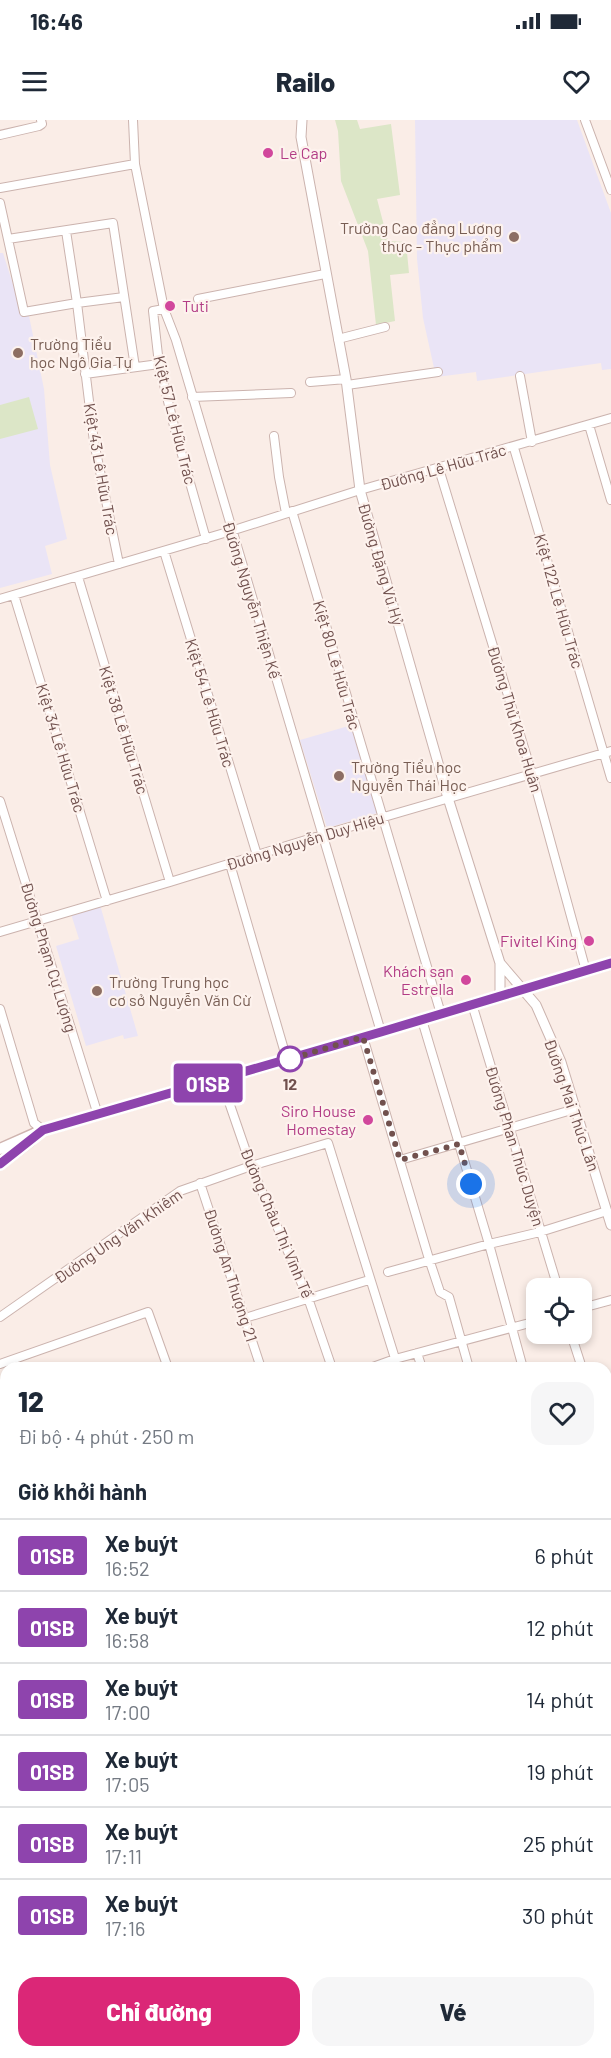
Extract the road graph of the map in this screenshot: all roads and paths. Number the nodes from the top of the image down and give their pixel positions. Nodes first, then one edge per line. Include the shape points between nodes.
1 (41, 120) edge
2 (133, 120) edge
3 (302, 120) edge
4 (585, 120) edge
5 (0, 135) edge
6 (135, 164) junction
7 (0, 188) edge
8 (611, 190) edge
9 (0, 203) edge
10 (66, 231) junction
11 (8, 238) junction
12 (325, 273) junction
13 (124, 297) junction
14 (198, 299) dead end
15 (77, 303) junction
16 (164, 309) junction
17 (385, 327) dead end
18 (338, 339) junction
19 (159, 364) junction
20 (135, 367) junction
21 (438, 372) dead end
22 (85, 374) junction
23 (520, 376) dead end
24 (310, 382) dead end
25 (346, 382) junction
26 (291, 393) dead end
27 (192, 397) junction
28 (611, 418) edge
29 (589, 425) junction
30 (274, 436) dead end
31 (532, 442) junction
32 (514, 448) junction
33 (439, 469) junction
34 (360, 490) junction
35 (611, 500) edge
36 (289, 512) junction
37 (231, 531) junction
38 (206, 539) junction
39 (164, 550) junction
40 (119, 564) junction
41 (78, 577) junction
42 (14, 595) junction
43 (0, 599) edge
44 (608, 752) edge
45 (532, 774) junction
46 (611, 778) edge
47 (448, 798) junction
48 (0, 801) edge
49 (382, 819) junction
50 (322, 835) junction
51 (257, 855) junction
52 (230, 864) junction
53 (170, 882) junction
54 (107, 900) junction
55 (38, 920) junction
56 (0, 932) edge
57 (500, 963) junction
58 (611, 963) edge
59 (586, 971) junction
60 (524, 990) junction
61 (500, 996) junction
62 (472, 1004) junction
63 (0, 1009) edge
64 (441, 1014) junction
65 (422, 1020) junction
66 (381, 1032) junction
67 (363, 1037) junction
68 (287, 1060) junction
69 (221, 1079) junction
70 (575, 1109) junction
71 (98, 1114) junction
72 (510, 1129) junction
73 (43, 1130) junction
74 (459, 1144) junction
75 (0, 1149) edge
76 (400, 1160) junction
77 (0, 1164) edge
78 (251, 1166) junction
79 (200, 1183) junction
80 (607, 1212) junction
81 (611, 1225) edge
82 (540, 1232) junction
83 (489, 1244) junction
84 (429, 1259) junction
85 (388, 1272) dead end
86 (555, 1278) edge
87 (369, 1280) junction
88 (308, 1298) junction
89 (611, 1300) edge
90 (592, 1305) edge
91 (0, 1317) edge
92 (245, 1318) junction
93 (526, 1324) edge
94 (511, 1327) junction
95 (460, 1341) junction
96 (574, 1344) edge
97 (417, 1353) junction
98 (395, 1359) junction
99 (6, 1362) edge
100 (166, 1362) edge
101 (259, 1362) edge
102 (330, 1362) edge
103 (387, 1362) edge
104 (396, 1362) edge
105 (420, 1362) edge
106 (466, 1362) edge
107 (521, 1362) edge
108 (580, 1362) edge

1 - 5 street via 39,126
2 - 6 street, Đường Nguyễn Thiện Kế
3 - 12 street, Đường Đặng Vũ Hỷ via 300,137
4 - 8 street
6 - 7 street
6 - 16 street, Đường Nguyễn Thiện Kế
9 - 11 street
10 - 11 street
10 - 13 street via 113,223
10 - 15 street, Kiệt 43 Lê Hữu Trác
11 - 15 street via 24,312
12 - 14 street
12 - 18 street, Đường Đặng Vũ Hỷ
13 - 15 street
13 - 20 street
15 - 22 street, Kiệt 43 Lê Hữu Trác
16 - 19 street, Kiệt 57 Lê Hữu Trác via 153,311
16 - 27 street, Đường Nguyễn Thiện Kế
17 - 18 street
18 - 25 street, Đường Đặng Vũ Hỷ
19 - 20 street
19 - 38 street, Kiệt 57 Lê Hữu Trác
20 - 22 street
21 - 25 street
22 - 40 street, Kiệt 43 Lê Hữu Trác via 94,442
23 - 31 street
24 - 25 street
25 - 34 street, Đường Đặng Vũ Hỷ
26 - 27 street
27 - 37 street, Đường Nguyễn Thiện Kế
28 - 29 street, Đường Lê Hữu Trác
29 - 31 street, Đường Lê Hữu Trác
29 - 35 street
30 - 36 street, Kiệt 80 Lê Hữu Trác via 279,477
31 - 32 street, Đường Lê Hữu Trác
32 - 33 street, Đường Lê Hữu Trác
32 - 44 street, Kiệt 122 Lê Hữu Trác
33 - 34 street, Đường Lê Hữu Trác
33 - 45 street, Đường Thủ Khoa Huân
34 - 36 street, Đường Lê Hữu Trác
34 - 47 street, Đường Đặng Vũ Hỷ
36 - 37 street, Đường Lê Hữu Trác
36 - 49 street, Kiệt 80 Lê Hữu Trác
37 - 38 street, Đường Lê Hữu Trác
37 - 50 street, Đường Nguyễn Thiện Kế
38 - 39 street, Đường Lê Hữu Trác
39 - 40 street, Đường Lê Hữu Trác
39 - 51 street, Kiệt 54 Lê Hữu Trác
40 - 41 street, Đường Lê Hữu Trác
41 - 42 street, Đường Lê Hữu Trác
41 - 53 street, Kiệt 38 Lê Hữu Trác
42 - 43 street, Đường Lê Hữu Trác
42 - 54 street, Kiệt 34 Lê Hữu Trác
44 - 45 street, Đường Nguyễn Duy Hiệu
44 - 46 street, Kiệt 122 Lê Hữu Trác
45 - 47 street, Đường Nguyễn Duy Hiệu
45 - 59 street, Đường Thủ Khoa Huân
47 - 49 street, Đường Nguyễn Duy Hiệu
47 - 57 street, Đường Đặng Vũ Hỷ
48 - 55 street, Đường Phạm Cự Lượng
49 - 50 street, Đường Nguyễn Duy Hiệu
49 - 64 street, Kiệt 80 Lê Hữu Trác
50 - 51 street, Đường Nguyễn Duy Hiệu
50 - 66 street, Đường Nguyễn Thiện Kế
51 - 52 street, Đường Nguyễn Duy Hiệu
52 - 53 street, Đường Nguyễn Duy Hiệu
52 - 68 street
53 - 54 street, Đường Nguyễn Duy Hiệu
54 - 55 street, Đường Nguyễn Duy Hiệu
55 - 56 street, Đường Nguyễn Duy Hiệu
55 - 71 street, Đường Phạm Cự Lượng
57 - 60 street, Đường Đặng Vũ Hỷ
57 - 61 street
58 - 59 main road
59 - 60 main road
60 - 61 main road
60 - 70 street, Đường Mai Thúc Lân via 536,1005 561,1062
61 - 62 main road
62 - 64 main road
62 - 72 street, Đường Phan Thúc Duyện
63 - 73 street via 34,1123
64 - 65 main road
65 - 66 main road
65 - 74 street
66 - 67 main road
67 - 68 main road
67 - 76 street
68 - 69 main road
69 - 71 main road
69 - 78 street, Đường Châu Thị Vĩnh Tế
70 - 72 street
70 - 80 street, Đường Mai Thúc Lân
71 - 73 main road
72 - 74 street
72 - 82 street, Đường Phan Thúc Duyện
73 - 75 main road
73 - 77 main road
74 - 76 street
74 - 83 street
76 - 84 street
78 - 79 street, Đường Ung Văn Khiêm
78 - 87 street, Đường Ung Văn Khiêm via 328,1143
78 - 88 street, Đường Châu Thị Vĩnh Tế
79 - 91 street, Đường Ung Văn Khiêm via 180,1191
79 - 92 street, Đường An Thượng 21
80 - 81 street, Đường Mai Thúc Lân
80 - 82 street
82 - 83 street
82 - 86 street, Đường Phan Thúc Duyện
83 - 84 street
83 - 94 street
84 - 85 street
84 - 95 street via 440,1292 449,1298
87 - 88 street
87 - 98 street, Đường Ung Văn Khiêm
88 - 92 street
88 - 102 street, Đường Châu Thị Vĩnh Tế
89 - 90 street
92 - 101 street, Đường An Thượng 21
93 - 94 street
94 - 95 street
94 - 107 street
95 - 97 street
95 - 106 street
96 - 108 street
97 - 98 street
97 - 105 street
98 - 103 street
98 - 104 street, Đường Ung Văn Khiêm
99 - 100 street via 148,1312

